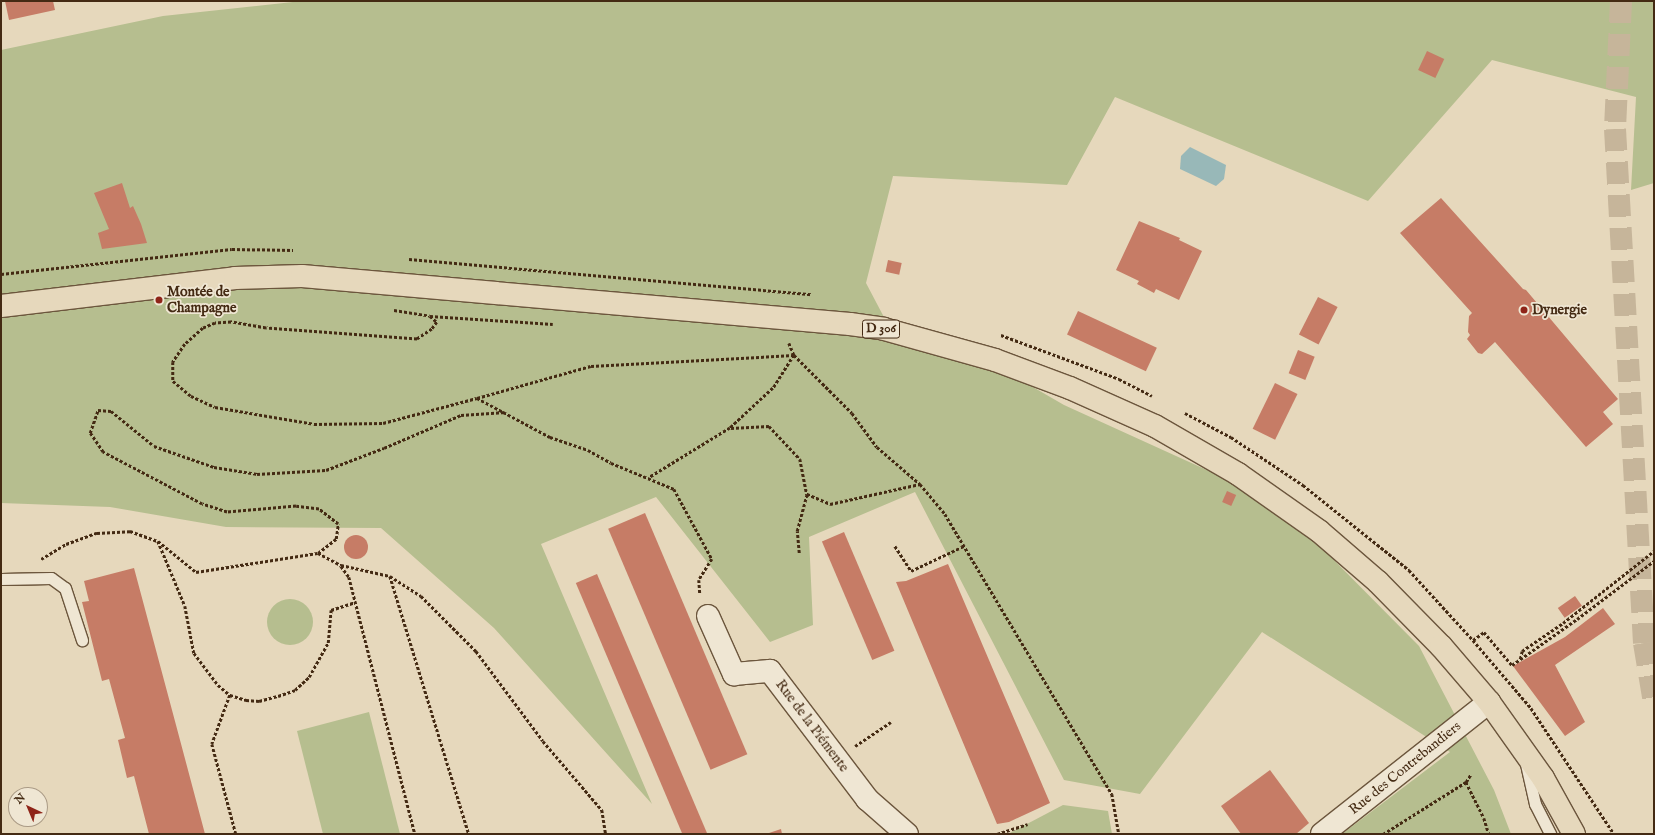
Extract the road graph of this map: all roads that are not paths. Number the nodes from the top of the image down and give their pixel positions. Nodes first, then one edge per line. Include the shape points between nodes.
1 (1, 306) edge
2 (5, 578) edge
3 (708, 616) road end
4 (82, 640) dead end
5 (1489, 702) junction
6 (1523, 749) junction
7 (907, 834) edge
8 (1322, 834) edge
9 (1550, 834) edge
10 (1574, 834) edge

1 - 5 main road, D 306 via 235,278 302,276 884,329 995,360 1070,388 1155,426 1238,474 1319,531 1378,582 1441,646
2 - 4 lane via 51,578 65,588
3 - 7 street, Rue de la Piémente via 734,674 770,671 866,798
5 - 6 main road, D 306
5 - 8 street, Rue des Contrebandiers
6 - 9 lane via 1535,804
6 - 10 main road, D 306 via 1543,778

